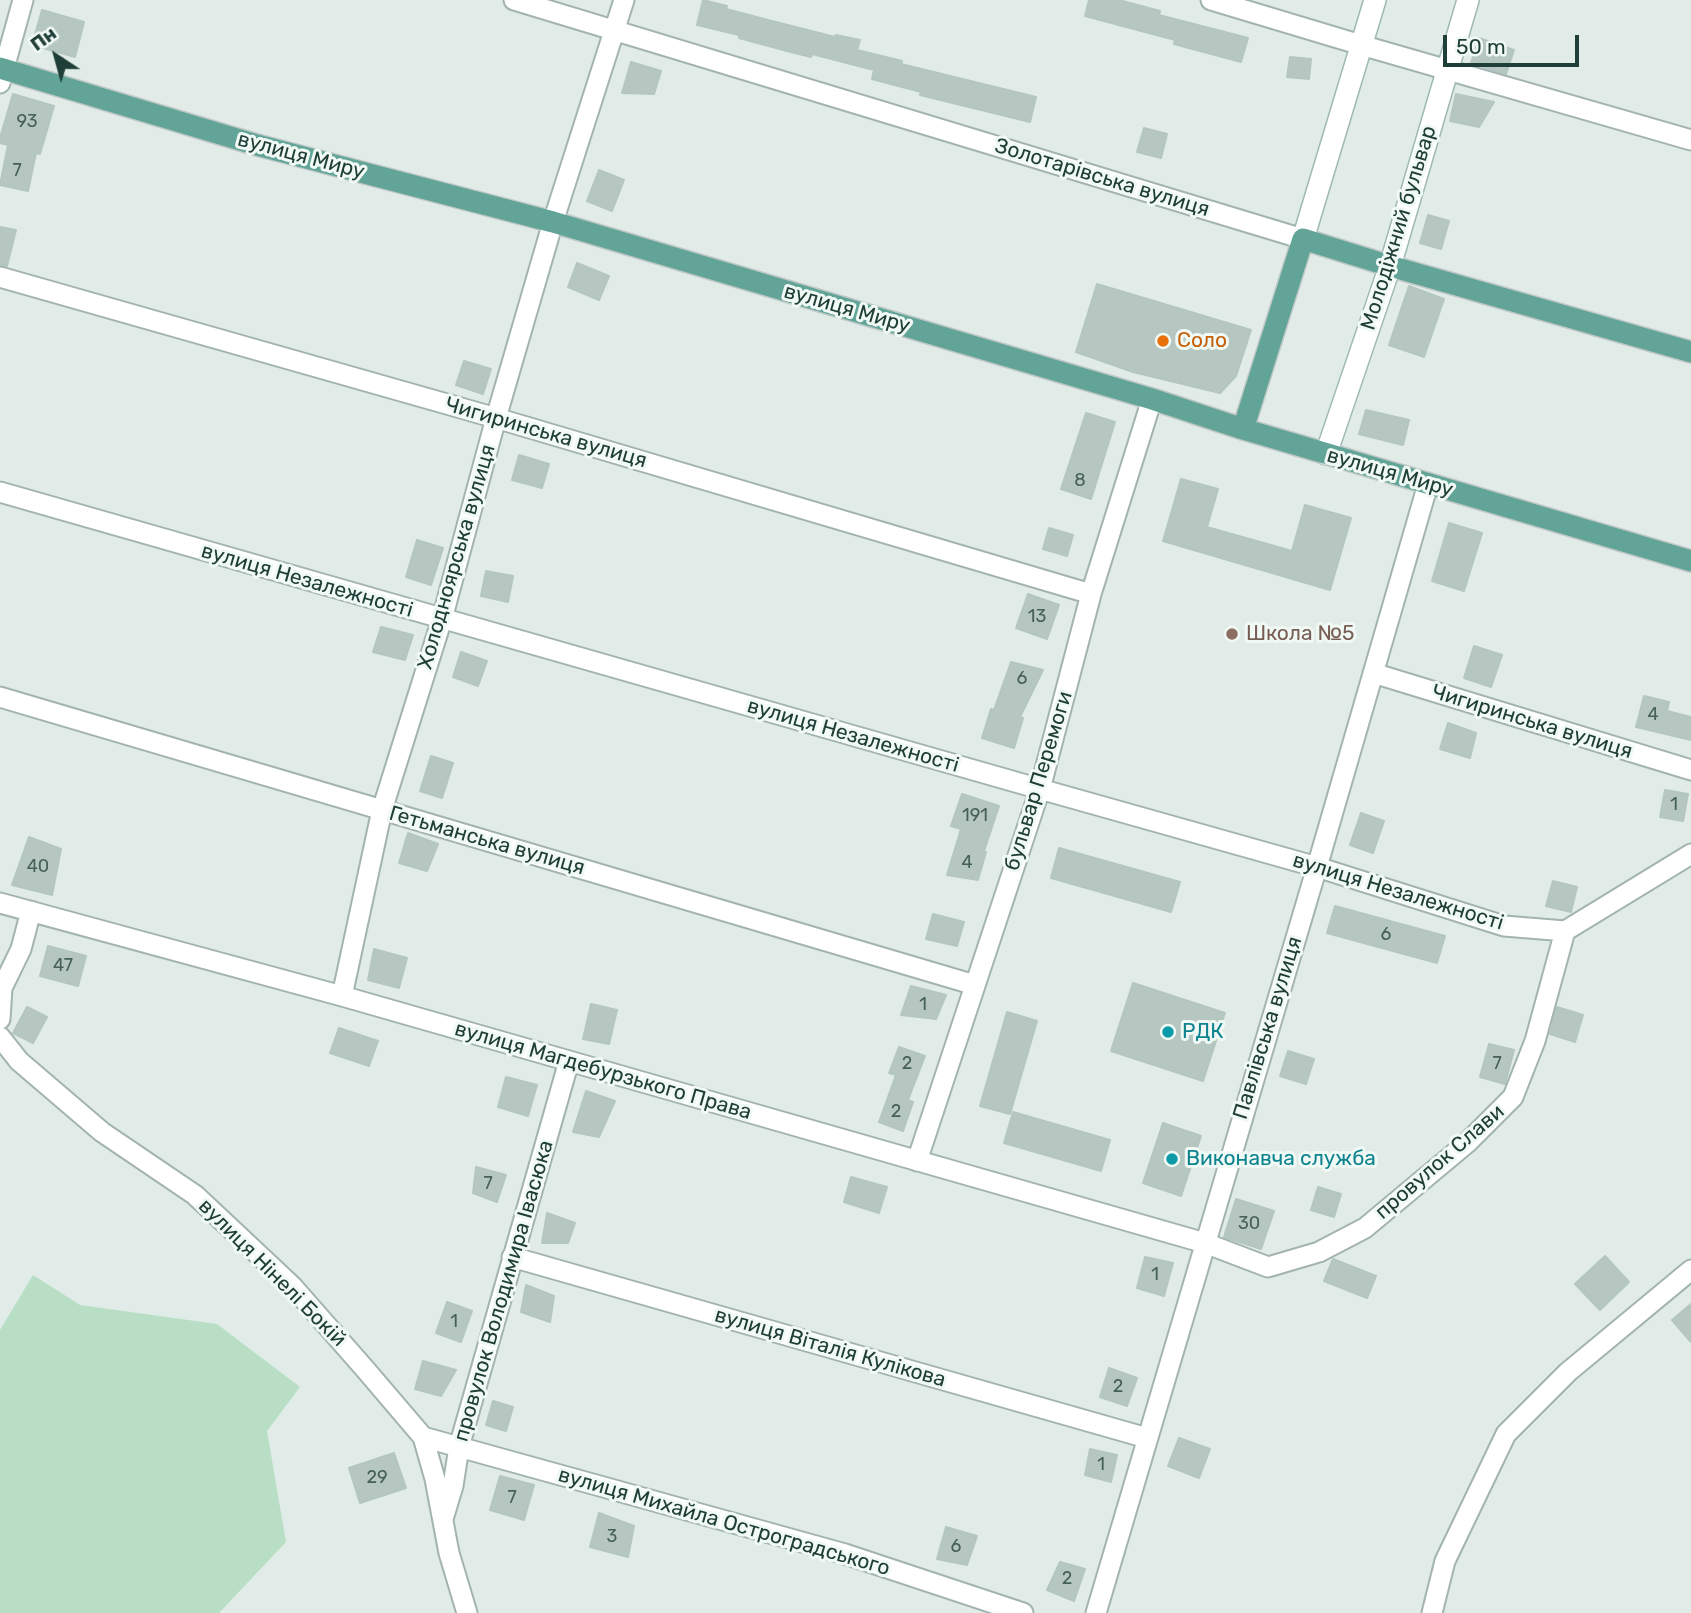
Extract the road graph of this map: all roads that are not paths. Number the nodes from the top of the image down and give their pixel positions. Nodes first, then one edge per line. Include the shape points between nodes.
1 (23, 0) edge
2 (514, 0) edge
3 (624, 0) edge
4 (1211, 0) edge
5 (1375, 0) edge
6 (1468, 0) edge
7 (614, 30) junction
8 (1361, 46) junction
9 (1448, 70) junction
10 (1, 73) edge
11 (1691, 140) edge
12 (553, 222) junction
13 (1303, 239) junction
14 (1390, 266) junction
15 (0, 277) edge
16 (1691, 352) edge
17 (1152, 399) junction
18 (496, 418) junction
19 (1243, 429) junction
20 (1326, 454) junction
21 (1429, 484) junction
22 (0, 492) edge
23 (1691, 561) edge
24 (1091, 594) junction
25 (442, 619) junction
26 (1373, 673) junction
27 (0, 697) edge
28 (1691, 771) edge
29 (1040, 789) junction
30 (382, 810) junction
31 (1691, 854) edge
32 (1317, 867) junction
33 (0, 902) edge
34 (31, 911) junction
35 (1564, 931) junction
36 (975, 985) junction
37 (342, 996) junction
38 (0, 1019) edge
39 (0, 1037) edge
40 (569, 1061) junction
41 (917, 1161) junction
42 (1205, 1243) junction
43 (512, 1257) junction
44 (1691, 1270) edge
45 (423, 1437) junction
46 (1147, 1438) junction
47 (459, 1447) junction
48 (442, 1521) junction
49 (467, 1613) edge
50 (1023, 1613) edge
51 (1096, 1613) edge
52 (1432, 1613) edge

1 - 10 street
2 - 7 street, Золотарівська вулиця
3 - 7 street, Холодноярська вулиця
4 - 8 street
5 - 8 main road
6 - 9 main road, Молодіжний бульвар
7 - 12 street, Холодноярська вулиця
7 - 13 street, Золотарівська вулиця
8 - 9 street
8 - 13 main road
9 - 11 street
9 - 14 main road, Молодіжний бульвар
10 - 12 main road, вулиця Миру
12 - 17 main road, вулиця Миру
12 - 18 street, Холодноярська вулиця
13 - 14 main road, Золотарівська вулиця
13 - 19 main road
14 - 16 main road, Золотарівська вулиця
14 - 20 main road, Молодіжний бульвар
15 - 18 street, Чигиринська вулиця
17 - 19 main road, вулиця Миру
17 - 24 street, бульвар Перемоги
18 - 24 street, Чигиринська вулиця
18 - 25 street, Холодноярська вулиця
19 - 20 main road, вулиця Миру
20 - 21 main road, вулиця Миру
21 - 23 main road, вулиця Миру
21 - 26 street, Павлівська вулиця
22 - 25 street, вулиця Незалежності
24 - 29 street, бульвар Перемоги
25 - 29 street, вулиця Незалежності
25 - 30 street, Холодноярська вулиця
26 - 28 street, Чигиринська вулиця
26 - 32 street, Павлівська вулиця
27 - 30 street, Гетьманська вулиця
29 - 32 street, вулиця Незалежності
29 - 36 street, бульвар Перемоги
30 - 36 street, Гетьманська вулиця
30 - 37 street, Холодноярська вулиця
31 - 35 street
32 - 35 street, вулиця Незалежності via 1504,926
32 - 42 street, Павлівська вулиця
33 - 34 street, вулиця Магдебурзького Права
34 - 37 street, вулиця Магдебурзького Права
34 - 38 street via 21,948 2,988
35 - 42 street, провулок Слави via 1535,1041 1513,1097 1467,1143 1365,1228 1319,1252 1268,1268
36 - 41 street, бульвар Перемоги
37 - 40 street, вулиця Магдебурзького Права
39 - 45 street, вулиця Нінелі Бокій via 19,1062 91,1124 195,1195 293,1287
40 - 41 street, вулиця Магдебурзького Права
40 - 43 street, провулок Володимира Івасюка
41 - 42 street, вулиця Магдебурзького Права
42 - 46 street, Павлівська вулиця
43 - 46 street, вулиця Віталія Кулікова
43 - 47 street, провулок Володимира Івасюка
44 - 52 street via 1568,1372 1506,1434 1445,1561
45 - 47 street, вулиця Михайла Остроградського
45 - 48 street, вулиця Нінелі Бокій
46 - 51 street, Павлівська вулиця
47 - 48 street, провулок Володимира Івасюка
47 - 50 street, вулиця Михайла Остроградського via 845,1554
48 - 49 street, вулиця Нінелі Бокій

